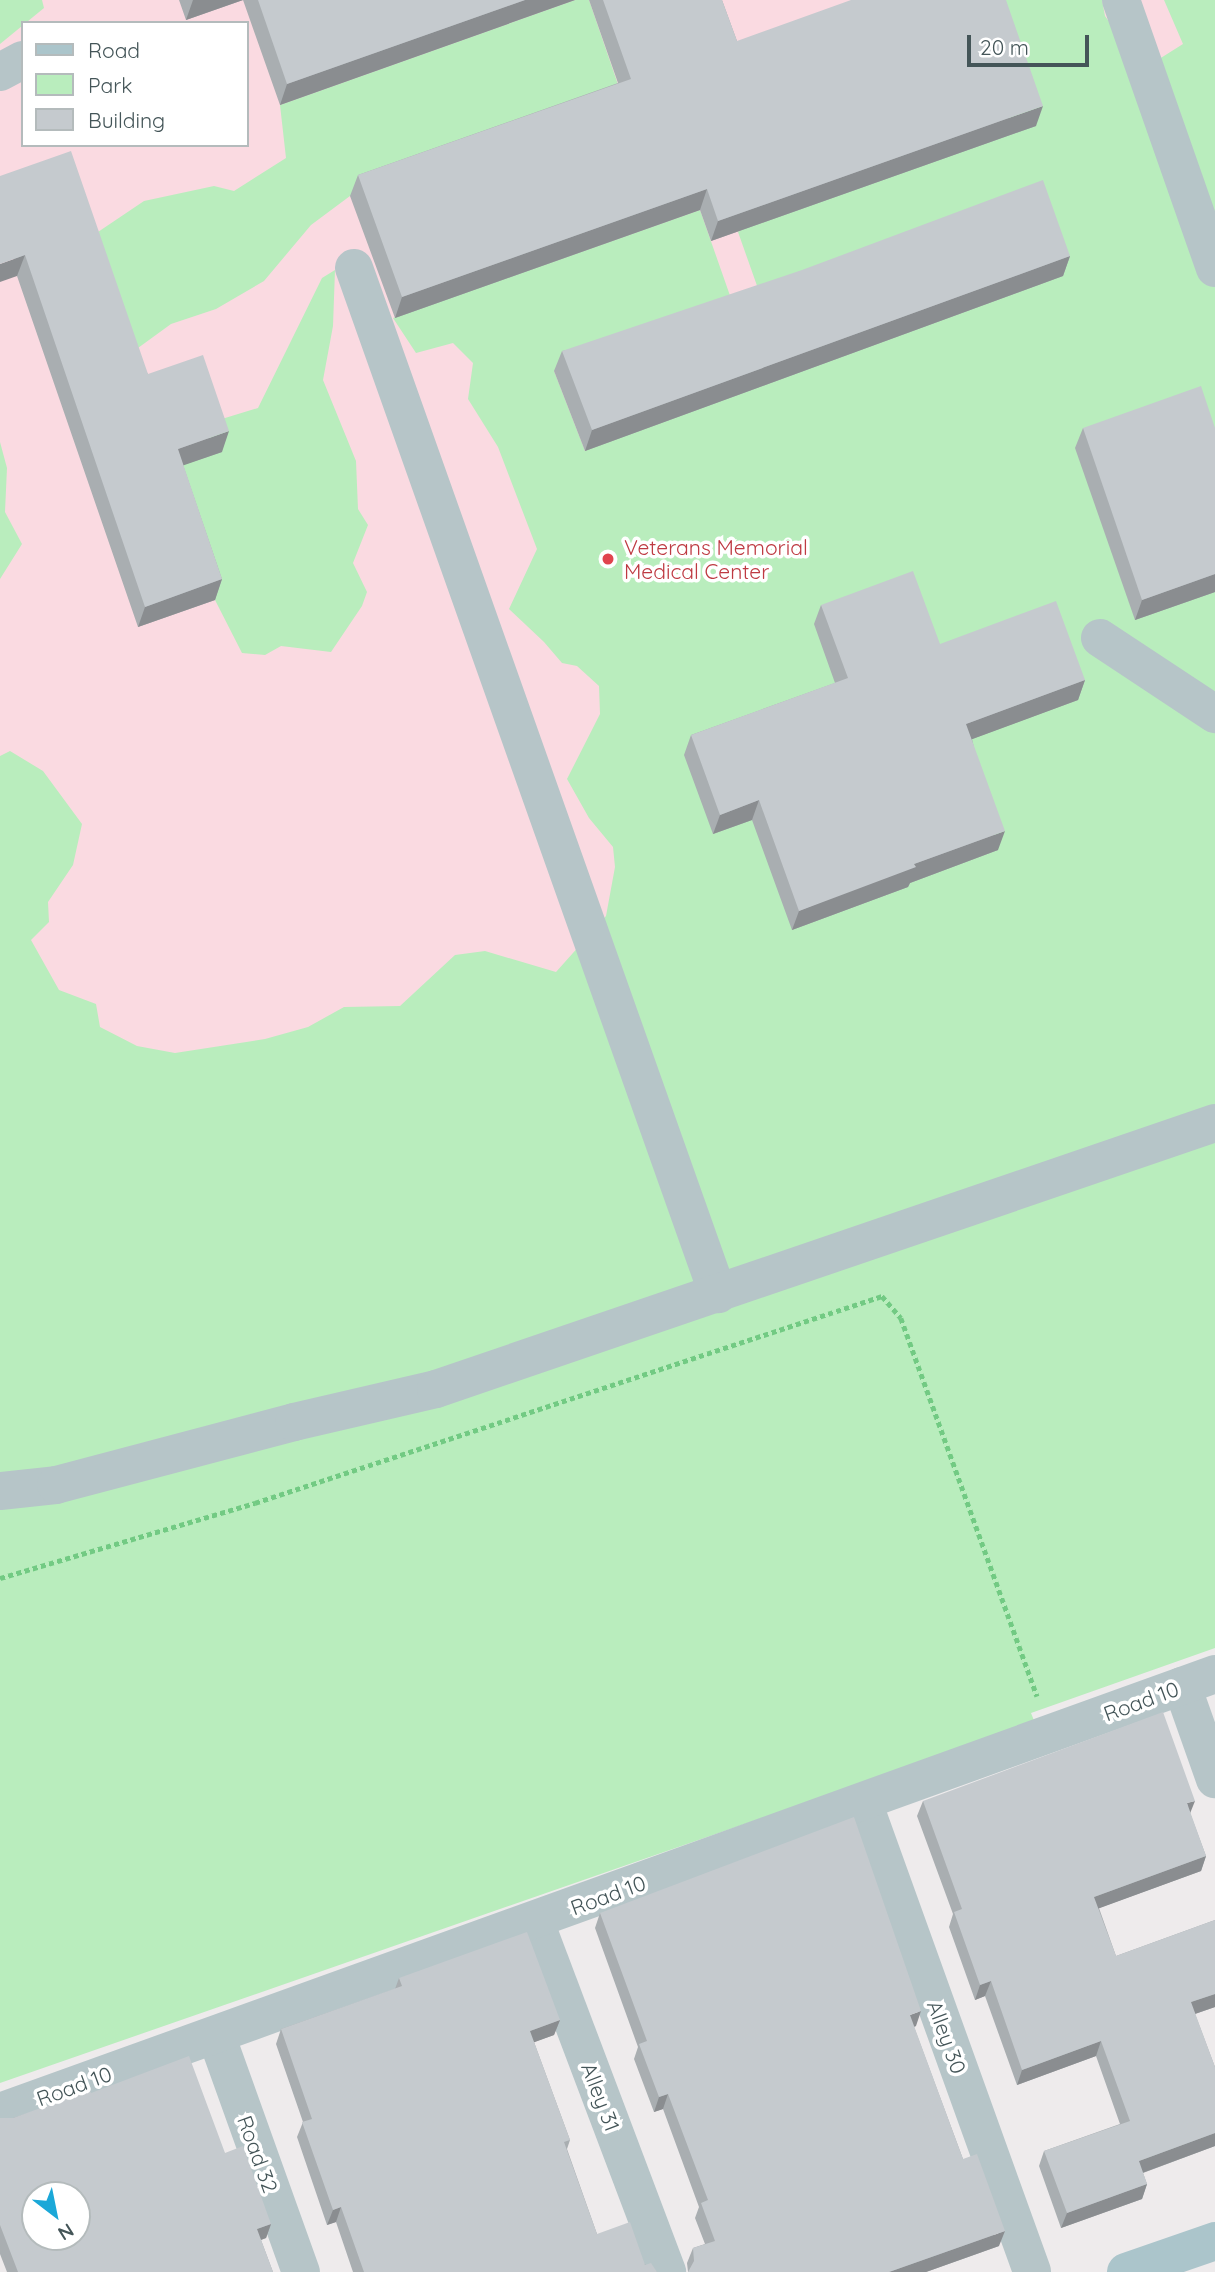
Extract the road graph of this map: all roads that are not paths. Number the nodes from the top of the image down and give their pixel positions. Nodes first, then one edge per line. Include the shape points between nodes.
1 (1121, 0) edge
2 (21, 61) edge
3 (0, 72) edge
4 (355, 268) dead end
5 (1215, 268) edge
6 (1100, 638) dead end
7 (1215, 713) edge
8 (1215, 1123) edge
9 (718, 1294) junction
10 (0, 1491) edge
11 (1198, 1680) edge
12 (1215, 1779) edge
13 (863, 1802) junction
14 (535, 1922) junction
15 (216, 2035) junction
16 (0, 2112) edge
17 (1215, 2241) edge
18 (301, 2272) edge
19 (667, 2272) edge
20 (1032, 2272) edge
21 (1127, 2272) edge

1 - 5 street
2 - 3 street
4 - 9 street
6 - 7 street
8 - 9 street
9 - 10 street via 436,1389 56,1485
11 - 12 street
11 - 13 street, Road 10
13 - 14 street, Road 10
13 - 20 street, Alley 30
14 - 15 street, Road 10
14 - 19 street, Alley 31
15 - 16 street, Road 10
15 - 18 street, Road 32
17 - 21 main road

